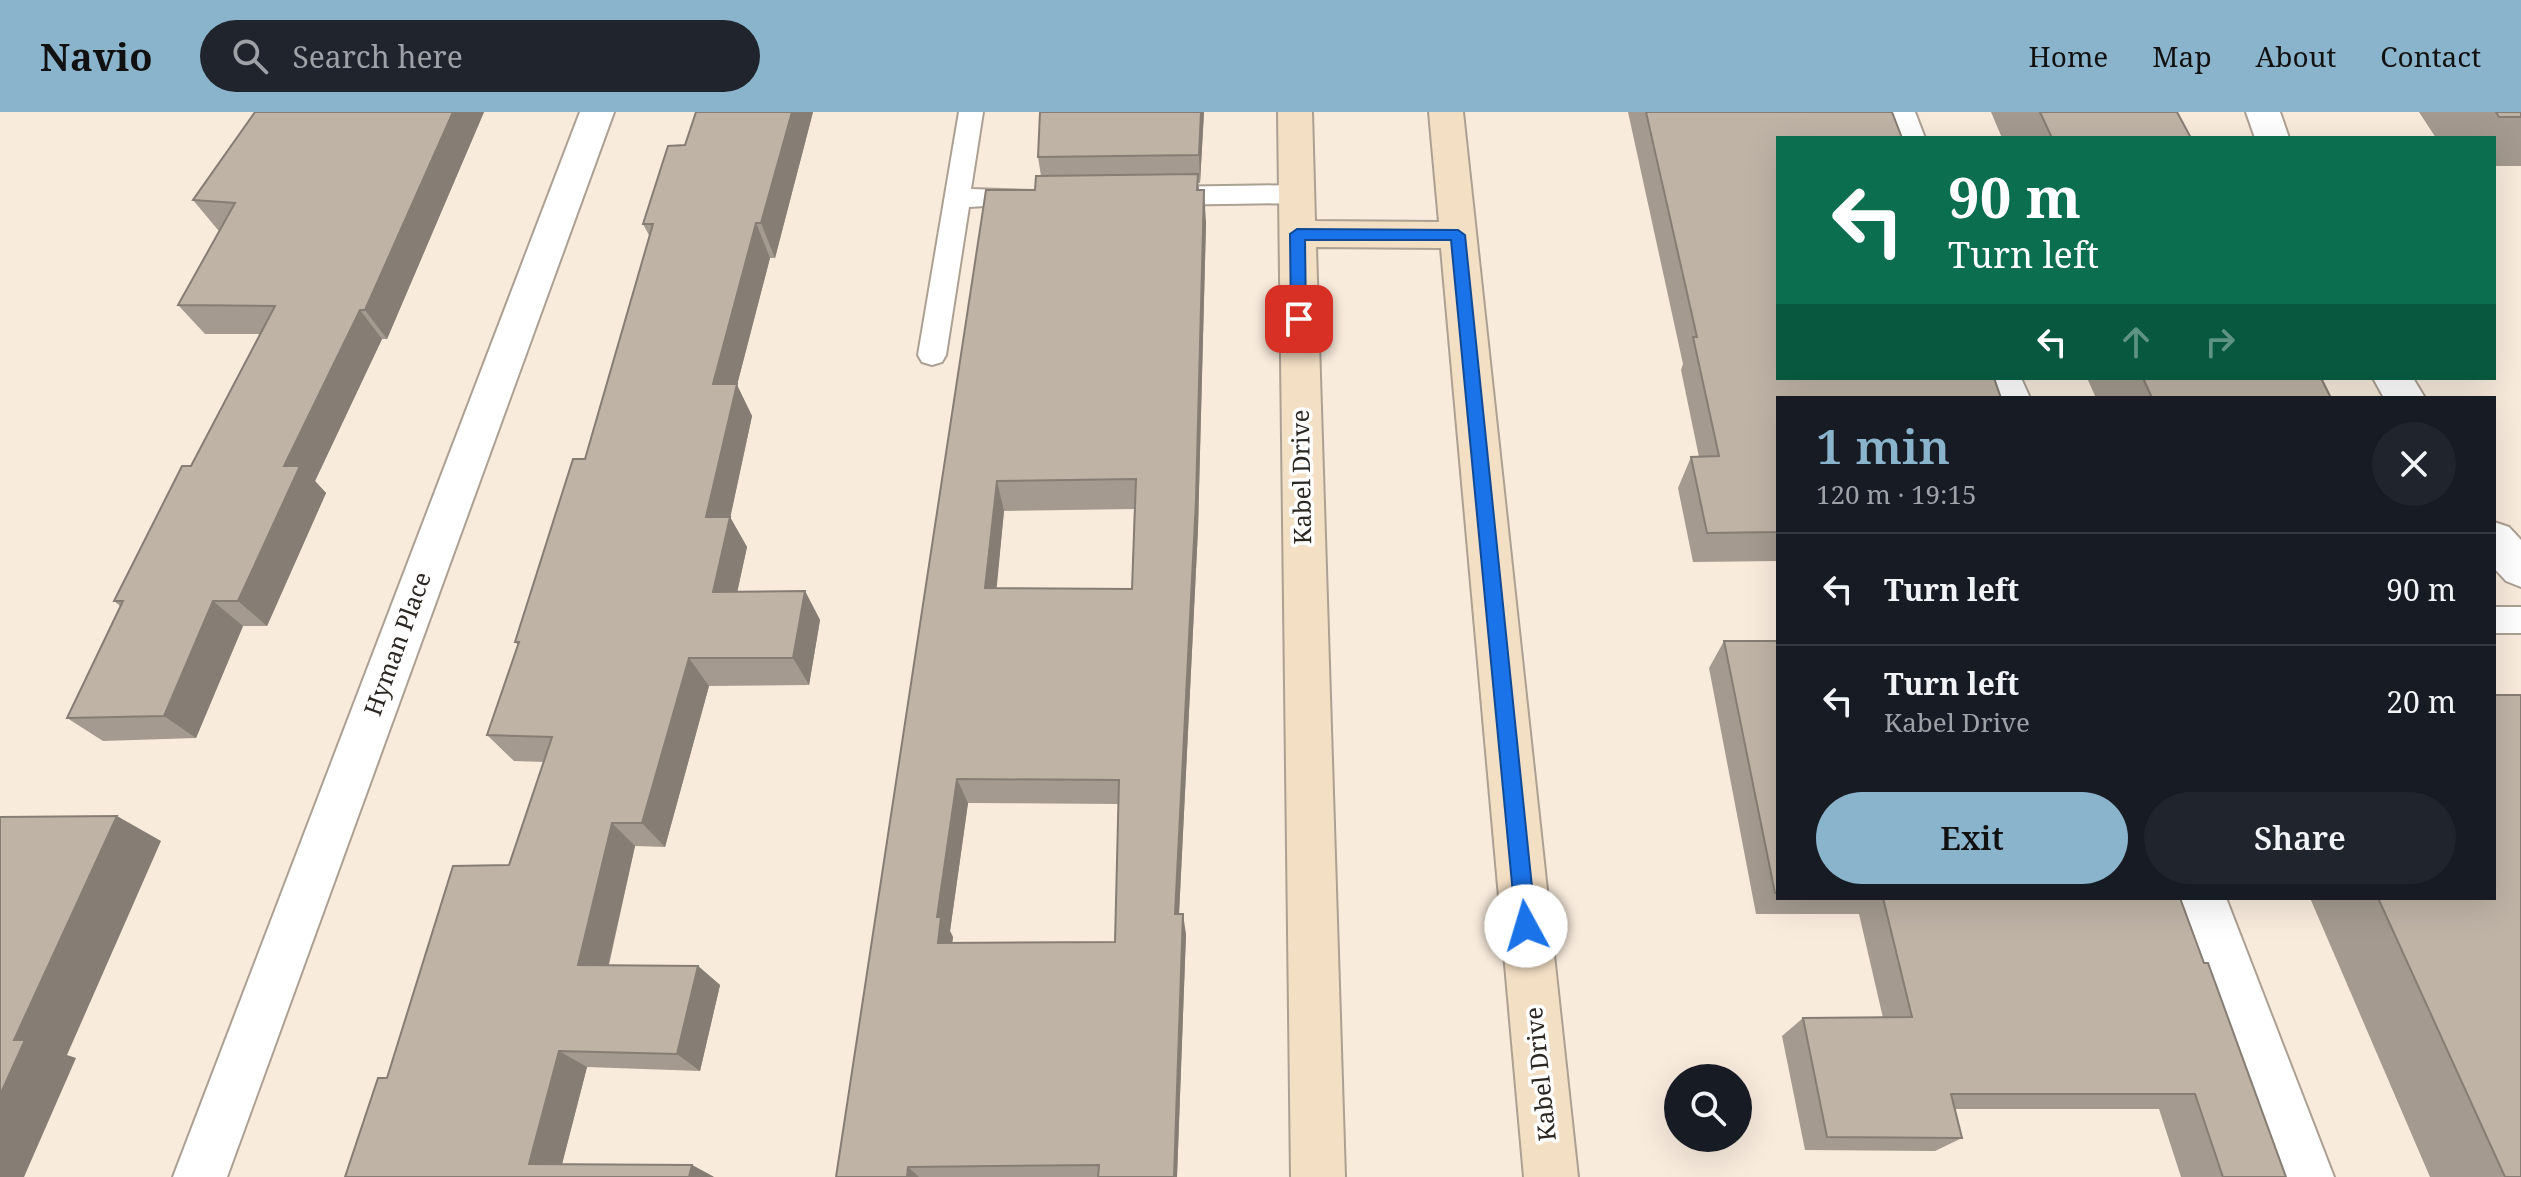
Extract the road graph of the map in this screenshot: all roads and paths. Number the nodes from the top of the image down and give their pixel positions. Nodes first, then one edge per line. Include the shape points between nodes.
1 (597, 112) edge
2 (971, 112) edge
3 (1295, 112) edge
4 (1446, 112) edge
5 (1898, 112) edge
6 (2263, 112) edge
7 (1907, 136) edge
8 (2271, 136) edge
9 (1127, 196) edge
10 (1051, 197) edge
11 (958, 198) junction
12 (1297, 214) junction
13 (1458, 235) junction
14 (932, 355) dead end
15 (2496, 541) edge
16 (2521, 569) edge
17 (2496, 620) edge
18 (2521, 620) edge
19 (2203, 900) edge
20 (200, 1177) edge
21 (1318, 1177) edge
22 (1551, 1177) edge
23 (2307, 1177) edge

1 - 20 street, Hyman Place
2 - 11 lane
3 - 12 street, Kabel Drive
4 - 13 street, Kabel Drive
5 - 7 street
6 - 8 street
9 - 12 lane
10 - 11 lane
11 - 14 lane
12 - 13 street
12 - 21 street, Kabel Drive
13 - 22 street, Kabel Drive
15 - 16 street
17 - 18 lane
19 - 23 street

